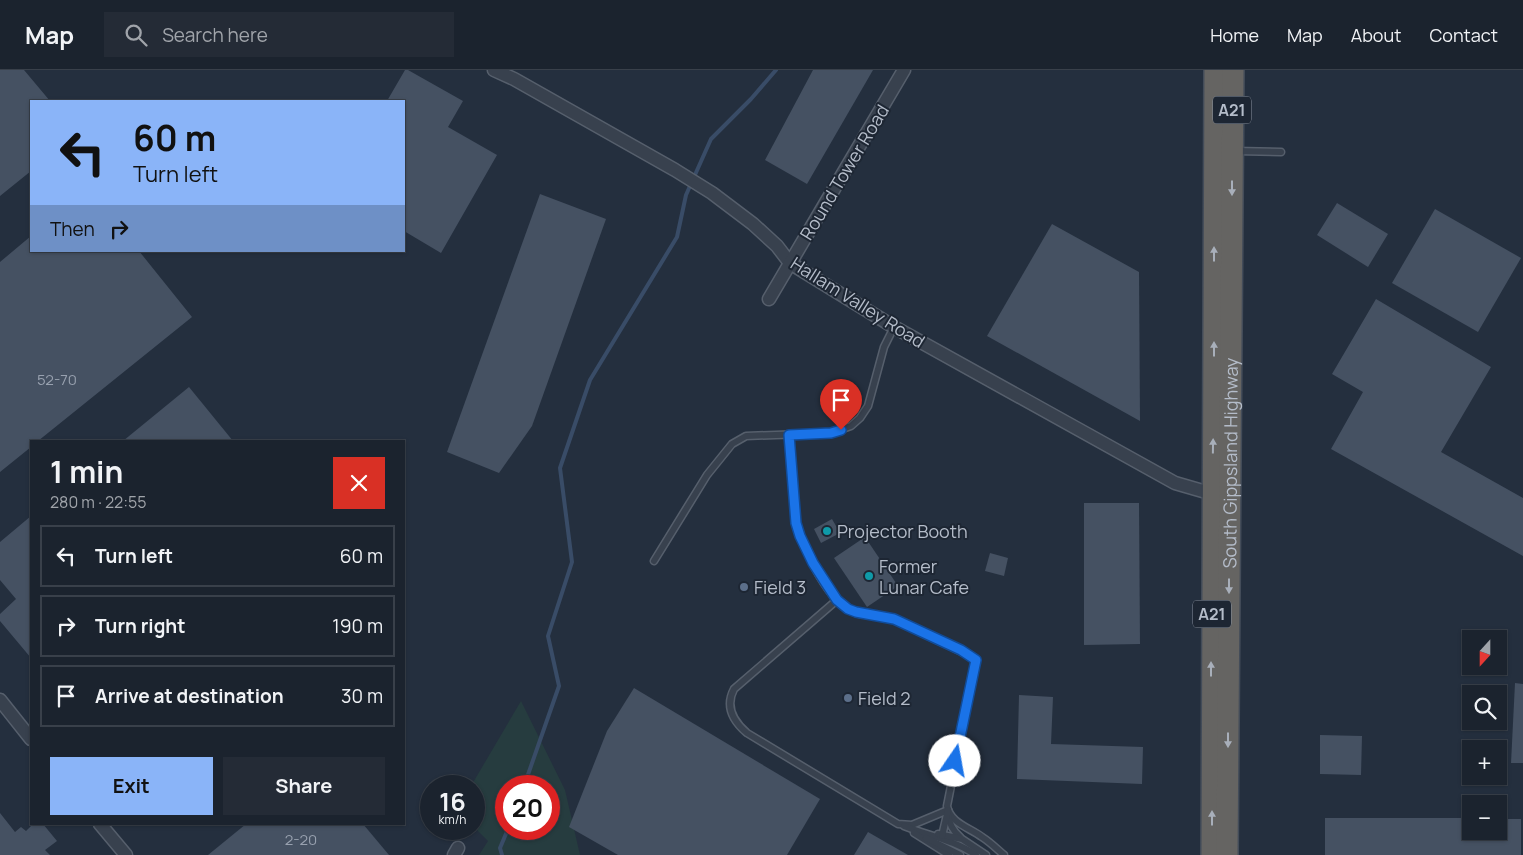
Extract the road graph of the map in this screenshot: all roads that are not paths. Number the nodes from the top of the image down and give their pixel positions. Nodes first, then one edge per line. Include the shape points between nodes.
1 (494, 70) edge
2 (904, 70) edge
3 (1215, 70) edge
4 (1233, 70) edge
5 (1223, 150) junction
6 (1281, 152) dead end
7 (790, 263) junction
8 (769, 299) dead end
9 (894, 326) junction
10 (789, 435) junction
11 (1224, 488) junction
12 (654, 561) dead end
13 (837, 600) junction
14 (0, 700) edge
15 (30, 738) edge
16 (1220, 781) junction
17 (948, 810) junction
18 (898, 824) junction
19 (101, 825) edge
20 (945, 836) junction
21 (960, 841) junction
22 (945, 847) junction
23 (950, 854) edge
24 (126, 855) edge
25 (960, 855) edge
26 (976, 855) edge
27 (986, 855) edge
28 (1004, 855) edge
29 (1212, 855) edge
30 (1227, 855) edge

1 - 7 street, Hallam Valley Road via 712,193 759,229
2 - 7 street, Round Tower Road
3 - 5 highway, South Gippsland Highway / A21
4 - 5 highway, South Gippsland Highway / A21
5 - 6 lane
5 - 11 highway, South Gippsland Highway / A21
7 - 8 street, Round Tower Road
7 - 9 street, Hallam Valley Road
9 - 10 lane via 884,347 868,406 860,418 851,426 835,432
9 - 11 street, Hallam Valley Road via 1175,483
10 - 12 lane via 746,436 732,444 708,475
10 - 13 lane via 796,523 813,563
11 - 16 highway, South Gippsland Highway / A21
13 - 17 lane via 856,612 894,619 976,660 947,800
13 - 18 lane via 740,683 730,697 731,711 734,720 747,733
14 - 15 street
29 -> 16 highway, South Gippsland Highway / A21
16 - 30 highway, South Gippsland Highway / A21
17 - 18 lane via 912,825
17 - 20 lane
17 - 21 lane via 951,826
17 - 28 lane via 953,818
18 - 20 lane via 925,835
18 - 22 lane
18 - 23 lane
19 - 24 street
20 - 21 lane
20 - 22 lane
20 - 23 lane
21 - 26 lane
21 - 27 lane
22 - 23 lane
23 - 25 lane

